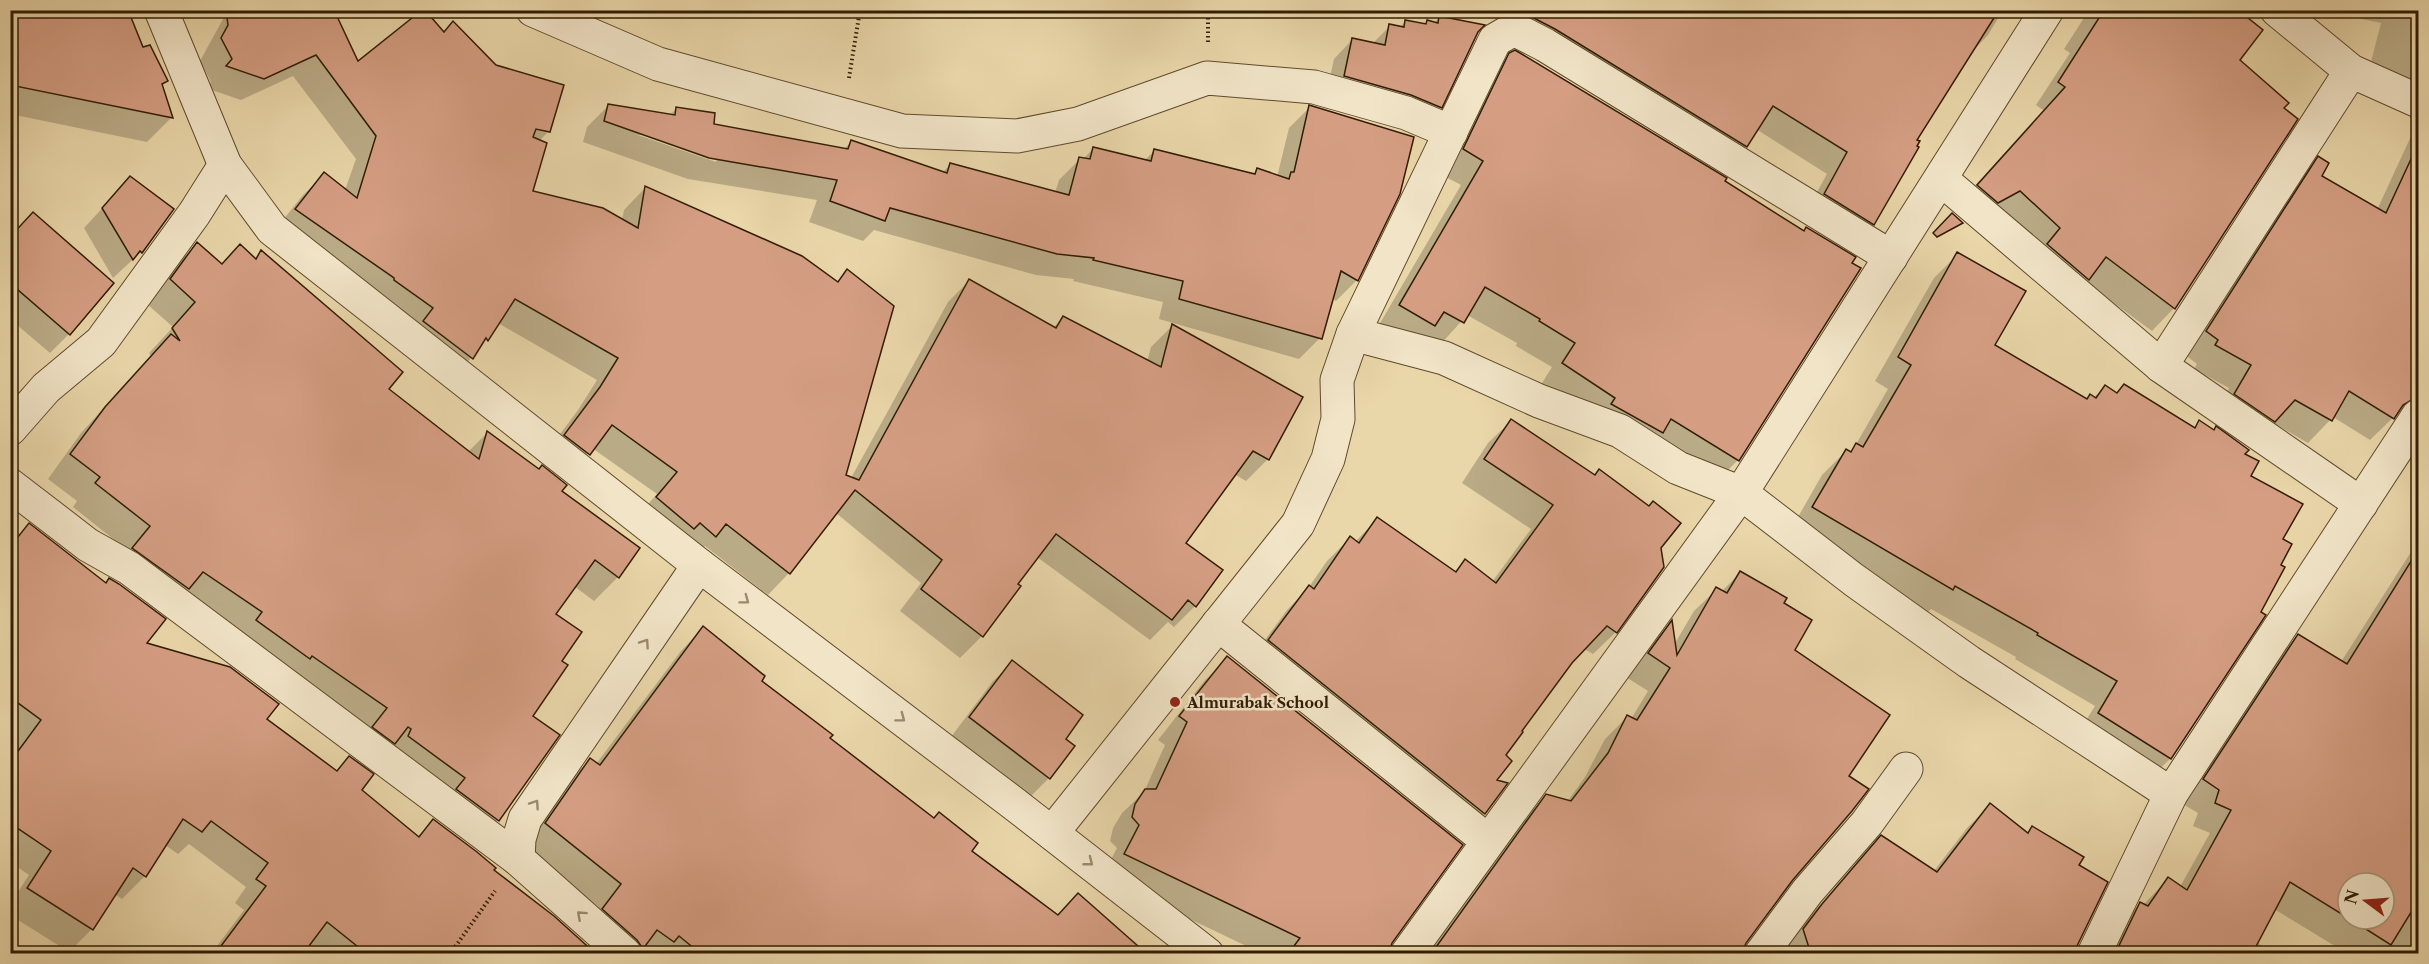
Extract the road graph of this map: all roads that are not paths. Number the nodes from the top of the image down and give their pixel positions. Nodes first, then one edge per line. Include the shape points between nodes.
1 (161, 10) edge
2 (533, 10) edge
3 (2047, 10) edge
4 (2277, 10) edge
5 (2351, 71) junction
6 (2418, 102) edge
7 (1451, 132) junction
8 (225, 165) junction
9 (1941, 179) junction
10 (1891, 257) junction
11 (1353, 334) junction
12 (2161, 366) junction
13 (2418, 416) edge
14 (10, 429) edge
15 (10, 485) edge
16 (1740, 493) junction
17 (2361, 504) junction
18 (699, 565) junction
19 (1218, 624) junction
20 (1906, 769) dead end
21 (2171, 794) junction
22 (1052, 833) junction
23 (1488, 841) junction
24 (518, 859) junction
25 (625, 954) edge
26 (1207, 954) edge
27 (1407, 954) edge
28 (1761, 954) edge
29 (2094, 954) edge

1 - 8 street
2 - 7 street via 658,64 902,131 1017,136 1078,124 1207,78 1314,87 1406,113
3 - 9 street
4 - 5 street
5 - 6 street
5 - 12 street
7 - 10 street via 1495,40 1514,28
7 - 11 street
8 - 14 street via 101,342 46,388
8 - 18 street via 272,230
9 - 10 street
9 - 12 street
10 - 16 street
11 - 16 street via 1444,358 1539,401 1620,431 1678,468
11 - 19 street via 1337,380 1338,419 1328,459 1298,524
12 - 17 street
13 - 17 street
15 - 24 street via 88,545 129,568
16 - 21 street via 1969,662
16 - 23 street
17 - 21 street
18 -> 22 street
24 -> 18 street via 525,819
19 - 22 street
19 - 23 street
20 - 28 street
21 - 29 street
22 -> 26 street
23 - 27 street
25 -> 24 street

